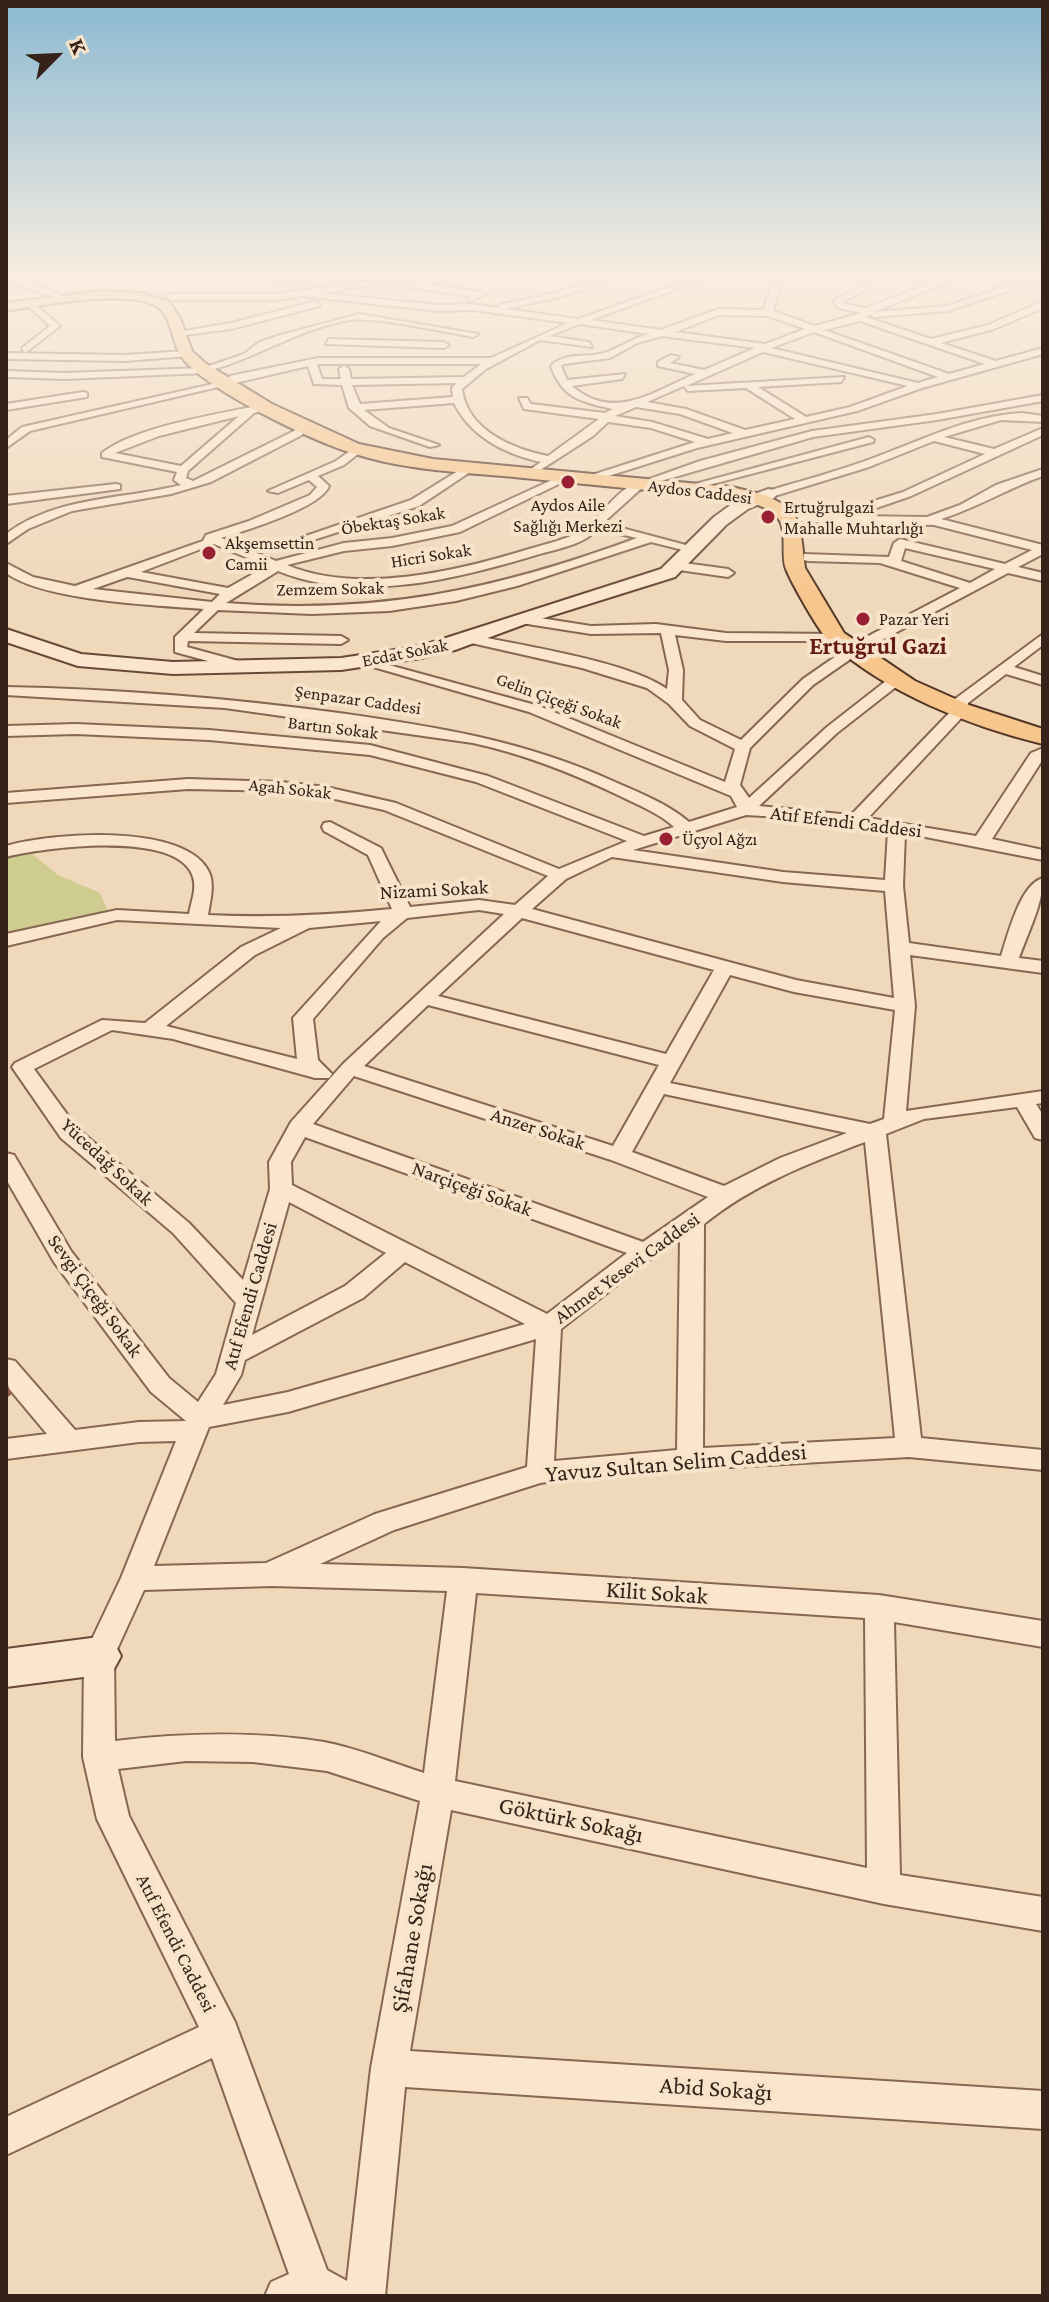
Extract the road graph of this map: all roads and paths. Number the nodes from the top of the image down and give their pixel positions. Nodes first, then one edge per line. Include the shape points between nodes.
1 (75, 383) edge
2 (221, 383) edge
3 (234, 383) edge
4 (236, 383) edge
5 (347, 383) edge
6 (462, 383) edge
7 (567, 383) edge
8 (687, 383) edge
9 (771, 383) edge
10 (797, 383) edge
11 (909, 383) edge
12 (926, 383) edge
13 (563, 384) joint
14 (750, 386) junction
15 (918, 386) junction
16 (675, 388) junction
17 (816, 392) dead end
18 (83, 395) junction
19 (829, 398) dead end
20 (1043, 398) edge
21 (458, 400) junction
22 (523, 400) dead end
23 (630, 406) junction
24 (6, 407) edge
25 (894, 407) dead end
26 (260, 408) junction
27 (354, 408) junction
28 (853, 409) junction
29 (94, 413) junction
30 (606, 417) junction
31 (802, 419) junction
32 (1043, 419) edge
33 (303, 424) junction
34 (871, 424) junction
35 (26, 429) junction
36 (1043, 431) edge
37 (6, 433) edge
38 (389, 433) junction
39 (742, 433) junction
40 (932, 437) junction
41 (869, 440) dead end
42 (707, 442) junction
43 (6, 445) edge
44 (354, 445) junction
45 (434, 445) dead end
46 (995, 453) junction
47 (198, 457) junction
48 (239, 464) junction
49 (470, 468) junction
50 (538, 468) junction
51 (1043, 472) edge
52 (309, 475) junction
53 (599, 476) junction
54 (565, 477) junction
55 (185, 478) junction
56 (1026, 479) junction
57 (1043, 481) edge
58 (645, 482) junction
59 (701, 484) junction
60 (274, 491) dead end
61 (763, 496) junction
62 (6, 500) edge
63 (803, 518) junction
64 (832, 518) junction
65 (914, 520) junction
66 (593, 524) junction
67 (210, 538) junction
68 (650, 538) junction
69 (303, 539) dead end
70 (6, 540) edge
71 (900, 543) junction
72 (691, 548) junction
73 (1043, 549) edge
74 (808, 557) junction
75 (894, 563) junction
76 (280, 565) junction
77 (677, 566) junction
78 (1007, 567) junction
79 (127, 573) junction
80 (728, 573) dead end
81 (10, 575) edge
82 (1043, 577) edge
83 (970, 587) junction
84 (79, 590) junction
85 (230, 592) junction
86 (216, 607) junction
87 (521, 619) junction
88 (667, 630) junction
89 (6, 635) edge
90 (182, 637) junction
91 (467, 638) junction
92 (1043, 638) edge
93 (341, 640) dead end
94 (850, 644) junction
95 (6, 656) edge
96 (78, 660) junction
97 (363, 662) junction
98 (249, 668) junction
99 (1002, 668) junction
100 (896, 680) junction
101 (1043, 681) edge
102 (6, 691) edge
103 (674, 701) junction
104 (960, 706) junction
105 (1043, 730) edge
106 (6, 731) edge
107 (1043, 737) edge
108 (743, 747) junction
109 (1043, 753) edge
110 (6, 798) edge
111 (740, 801) junction
112 (856, 820) junction
113 (897, 826) junction
114 (330, 827) dead end
115 (685, 827) junction
116 (642, 841) junction
117 (982, 841) junction
118 (6, 852) edge
119 (610, 852) junction
120 (1043, 855) edge
121 (560, 875) junction
122 (1043, 883) edge
123 (894, 886) junction
124 (519, 911) junction
125 (403, 912) junction
126 (198, 918) junction
127 (308, 922) junction
128 (6, 940) edge
129 (901, 948) junction
130 (1009, 961) junction
131 (725, 967) junction
132 (1043, 967) edge
133 (424, 998) junction
134 (905, 1006) junction
135 (148, 1030) junction
136 (672, 1062) junction
137 (334, 1075) junction
138 (659, 1087) junction
139 (1033, 1099) edge
140 (299, 1127) junction
141 (885, 1128) junction
142 (1043, 1133) edge
143 (619, 1155) junction
144 (6, 1160) edge
145 (281, 1189) junction
146 (725, 1195) junction
147 (692, 1221) junction
148 (645, 1251) junction
149 (402, 1252) junction
150 (249, 1302) junction
151 (549, 1326) junction
152 (234, 1355) junction
153 (6, 1368) edge
154 (197, 1425) junction
155 (67, 1439) junction
156 (909, 1447) junction
157 (6, 1449) edge
158 (690, 1457) junction
159 (1043, 1460) edge
160 (540, 1473) junction
161 (269, 1575) junction
162 (135, 1578) junction
163 (463, 1580) junction
164 (879, 1607) junction
165 (1043, 1634) edge
166 (99, 1656) junction
167 (6, 1668) edge
168 (99, 1757) junction
169 (438, 1792) junction
170 (884, 1888) junction
171 (1043, 1914) edge
172 (222, 2035) junction
173 (389, 2068) junction
174 (1043, 2110) edge
175 (6, 2136) edge
176 (310, 2292) edge
177 (365, 2296) edge

1 - 18 street
2 - 29 street
3 - 26 main road, Aydos Caddesi
4 - 44 main road, Aydos Caddesi
5 - 27 street
6 - 21 street
7 - 13 street
8 - 16 street
9 - 14 street
10 - 17 street
11 - 15 street
12 - 15 street
13 - 23 street via 581,398
14 - 16 street
14 - 31 street
15 - 28 street
16 - 23 street
18 - 24 street
18 - 29 street
19 - 28 street
20 - 34 street
21 - 27 street
21 - 50 street via 469,421 533,458
22 - 30 street via 528,407
23 - 30 street
23 - 39 street via 682,411
25 - 28 street
26 - 33 main road, Aydos Caddesi
26 - 47 street
26 - 55 street via 154,434 116,446 106,455
27 - 38 street
28 - 31 street
28 - 34 street
29 - 35 street
30 - 42 street
30 - 50 street
31 - 39 street
32 - 40 street via 1021,414
33 - 44 main road, Aydos Caddesi
33 - 48 street via 298,433
34 - 58 street via 812,434
35 - 37 street
35 - 43 street
36 - 46 street
38 - 44 street
38 - 45 street
39 - 42 street
40 - 46 street
40 - 61 street via 882,459
41 - 59 street
42 - 53 street
44 - 49 main road, Aydos Caddesi via 399,460
44 - 50 main road, Aydos Caddesi via 415,458
44 - 52 street via 340,463
46 - 64 street via 907,494
47 - 48 street
47 - 55 street
48 - 55 street
49 - 50 main road, Aydos Caddesi
49 - 69 street via 415,503
50 - 53 main road, Aydos Caddesi
50 - 54 main road, Aydos Caddesi
51 - 56 street
52 - 60 street
52 - 67 street via 323,486 314,497
53 - 58 main road, Aydos Caddesi
54 - 58 main road, Aydos Caddesi
54 - 76 street, Öbektaş Sokak via 456,529 328,550
55 - 62 street
55 - 70 street via 53,514
56 - 57 street
56 - 65 street via 948,514
58 - 59 main road, Aydos Caddesi
58 - 61 main road, Aydos Caddesi
58 - 66 street, Hicri Sokak
59 - 61 main road, Aydos Caddesi
61 - 63 main road, Aydos Caddesi via 792,506
61 - 72 street, Ecdat Sokak via 742,505
61 - 94 main road, Aydos Caddesi via 785,513 795,568
63 - 64 street
63 - 74 main road, Aydos Caddesi
64 - 65 street
65 - 71 street
65 - 73 street
66 - 68 street
66 - 76 street, Hicri Sokak via 572,540 517,558 410,580 336,580 297,574
67 - 76 street, Hicri Sokak
67 - 79 street via 209,543
68 - 72 street
68 - 86 street, Zemzem Sokak via 544,576 426,603
71 - 75 street
71 - 78 street
72 - 77 street, Ecdat Sokak
73 - 78 street
74 - 75 street
74 - 94 main road, Aydos Caddesi
75 - 83 street
76 - 85 street, Öbektaş Sokak
77 - 80 street
77 - 87 street, Ecdat Sokak via 639,584
78 - 82 street
78 - 83 street
79 - 84 street
79 - 85 street
81 - 84 street, Zemzem Sokak
83 - 94 street
84 - 86 street, Zemzem Sokak
85 - 86 street, Öbektaş Sokak
86 - 90 street, Öbektaş Sokak
87 - 88 street via 591,630
87 - 91 street, Ecdat Sokak
88 - 94 street
88 - 103 street via 676,670
89 - 96 street, Ecdat Sokak
90 - 93 street
90 - 98 street via 180,649
91 - 97 street, Ecdat Sokak
91 - 103 street via 586,664 652,685
92 - 99 street
94 - 100 main road, Aydos Caddesi
94 - 104 main road, Aydos Caddesi
94 - 108 street
95 - 96 street
96 - 98 street, Ecdat Sokak
97 - 98 street, Ecdat Sokak
97 - 111 street, Gelin Çiçeği Sokak via 534,709
99 - 101 street
99 - 104 street
100 - 104 main road, Aydos Caddesi
100 - 111 street
102 - 115 street, Şenpazar Caddesi via 300,712 460,734 573,769
103 - 108 street via 695,723
104 - 105 main road, Aydos Caddesi
104 - 107 main road, Aydos Caddesi
104 - 112 street
106 - 116 street, Bartın Sokak via 209,735 370,750 482,779
108 - 111 street via 732,785
109 - 117 street
110 - 121 street, Agah Sokak via 259,784 319,790 410,813
111 - 112 street, Atıf Efendi Caddesi
111 - 115 street, Atıf Efendi Caddesi
112 - 113 street, Atıf Efendi Caddesi
113 - 117 street, Atıf Efendi Caddesi
113 - 123 street
114 - 125 street via 375,852
115 - 116 street, Atıf Efendi Caddesi
116 - 119 street, Atıf Efendi Caddesi
117 - 120 street, Atıf Efendi Caddesi
118 - 126 street via 87,839 177,854 199,870 204,883
119 - 121 street, Atıf Efendi Caddesi
119 - 123 street via 783,877
121 - 124 street, Atıf Efendi Caddesi
122 - 130 street via 1028,903
123 - 129 street
124 - 125 street, Nizami Sokak via 479,905
124 - 131 street, Nizami Sokak
124 - 133 street, Atıf Efendi Caddesi
125 - 127 street, Nizami Sokak
125 - 137 street via 376,934 303,1018 308,1062
126 - 127 street, Nizami Sokak
126 - 128 street, Nizami Sokak via 117,915
127 - 135 street via 236,959
129 - 130 street
129 - 134 street
130 - 132 street
131 - 134 street, Nizami Sokak
131 - 136 street
133 - 136 street
133 - 137 street, Atıf Efendi Caddesi
134 - 141 street
135 - 137 street, Yücedağ Sokak
135 - 150 street, Yücedağ Sokak via 109,1024 22,1067 69,1133 181,1228
136 - 138 street
137 - 140 street, Atıf Efendi Caddesi
137 - 143 street, Anzer Sokak
138 - 141 street
138 - 143 street
139 - 141 street, Ahmet Yesevi Caddesi via 920,1113
139 - 142 street
140 - 145 street, Atıf Efendi Caddesi via 280,1162
140 - 148 street, Narçiçeği Sokak
141 - 146 street, Ahmet Yesevi Caddesi via 788,1163
141 - 156 street
143 - 146 street, Anzer Sokak
144 - 154 street, Sevgi Çiçeği Sokak via 62,1256
145 - 149 street
145 - 150 street, Atıf Efendi Caddesi
146 - 147 street, Ahmet Yesevi Caddesi
147 - 148 street, Ahmet Yesevi Caddesi
147 - 158 street
148 - 151 street, Ahmet Yesevi Caddesi
149 - 151 street
149 - 152 street via 354,1292
150 - 152 street, Atıf Efendi Caddesi
151 - 154 street, Ahmet Yesevi Caddesi
151 - 160 street
152 - 154 street, Atıf Efendi Caddesi via 228,1375
153 - 155 street
154 - 155 street, Ahmet Yesevi Caddesi
154 - 162 street, Atıf Efendi Caddesi
155 - 157 street, Ahmet Yesevi Caddesi
156 - 158 street, Yavuz Sultan Selim Caddesi
156 - 159 street, Yavuz Sultan Selim Caddesi
158 - 160 street, Yavuz Sultan Selim Caddesi
160 - 161 street, Yavuz Sultan Selim Caddesi via 385,1522
161 - 162 street, Yavuz Sultan Selim Caddesi
161 - 163 street, Kilit Sokak
162 - 166 street, Atıf Efendi Caddesi
163 - 164 street, Kilit Sokak
163 - 169 street, Şifahane Sokağı
164 - 165 street, Kilit Sokak
164 - 170 street
166 - 167 street
166 - 168 street, Atıf Efendi Caddesi
168 - 169 street, Göktürk Sokağı via 186,1747 253,1748 327,1757
168 - 172 street, Atıf Efendi Caddesi via 113,1819
169 - 170 street, Göktürk Sokağı
169 - 173 street, Şifahane Sokağı
170 - 171 street, Göktürk Sokağı
172 - 175 street
172 - 176 street, Atıf Efendi Caddesi
173 - 174 street, Abid Sokağı
173 - 177 street, Şifahane Sokağı

